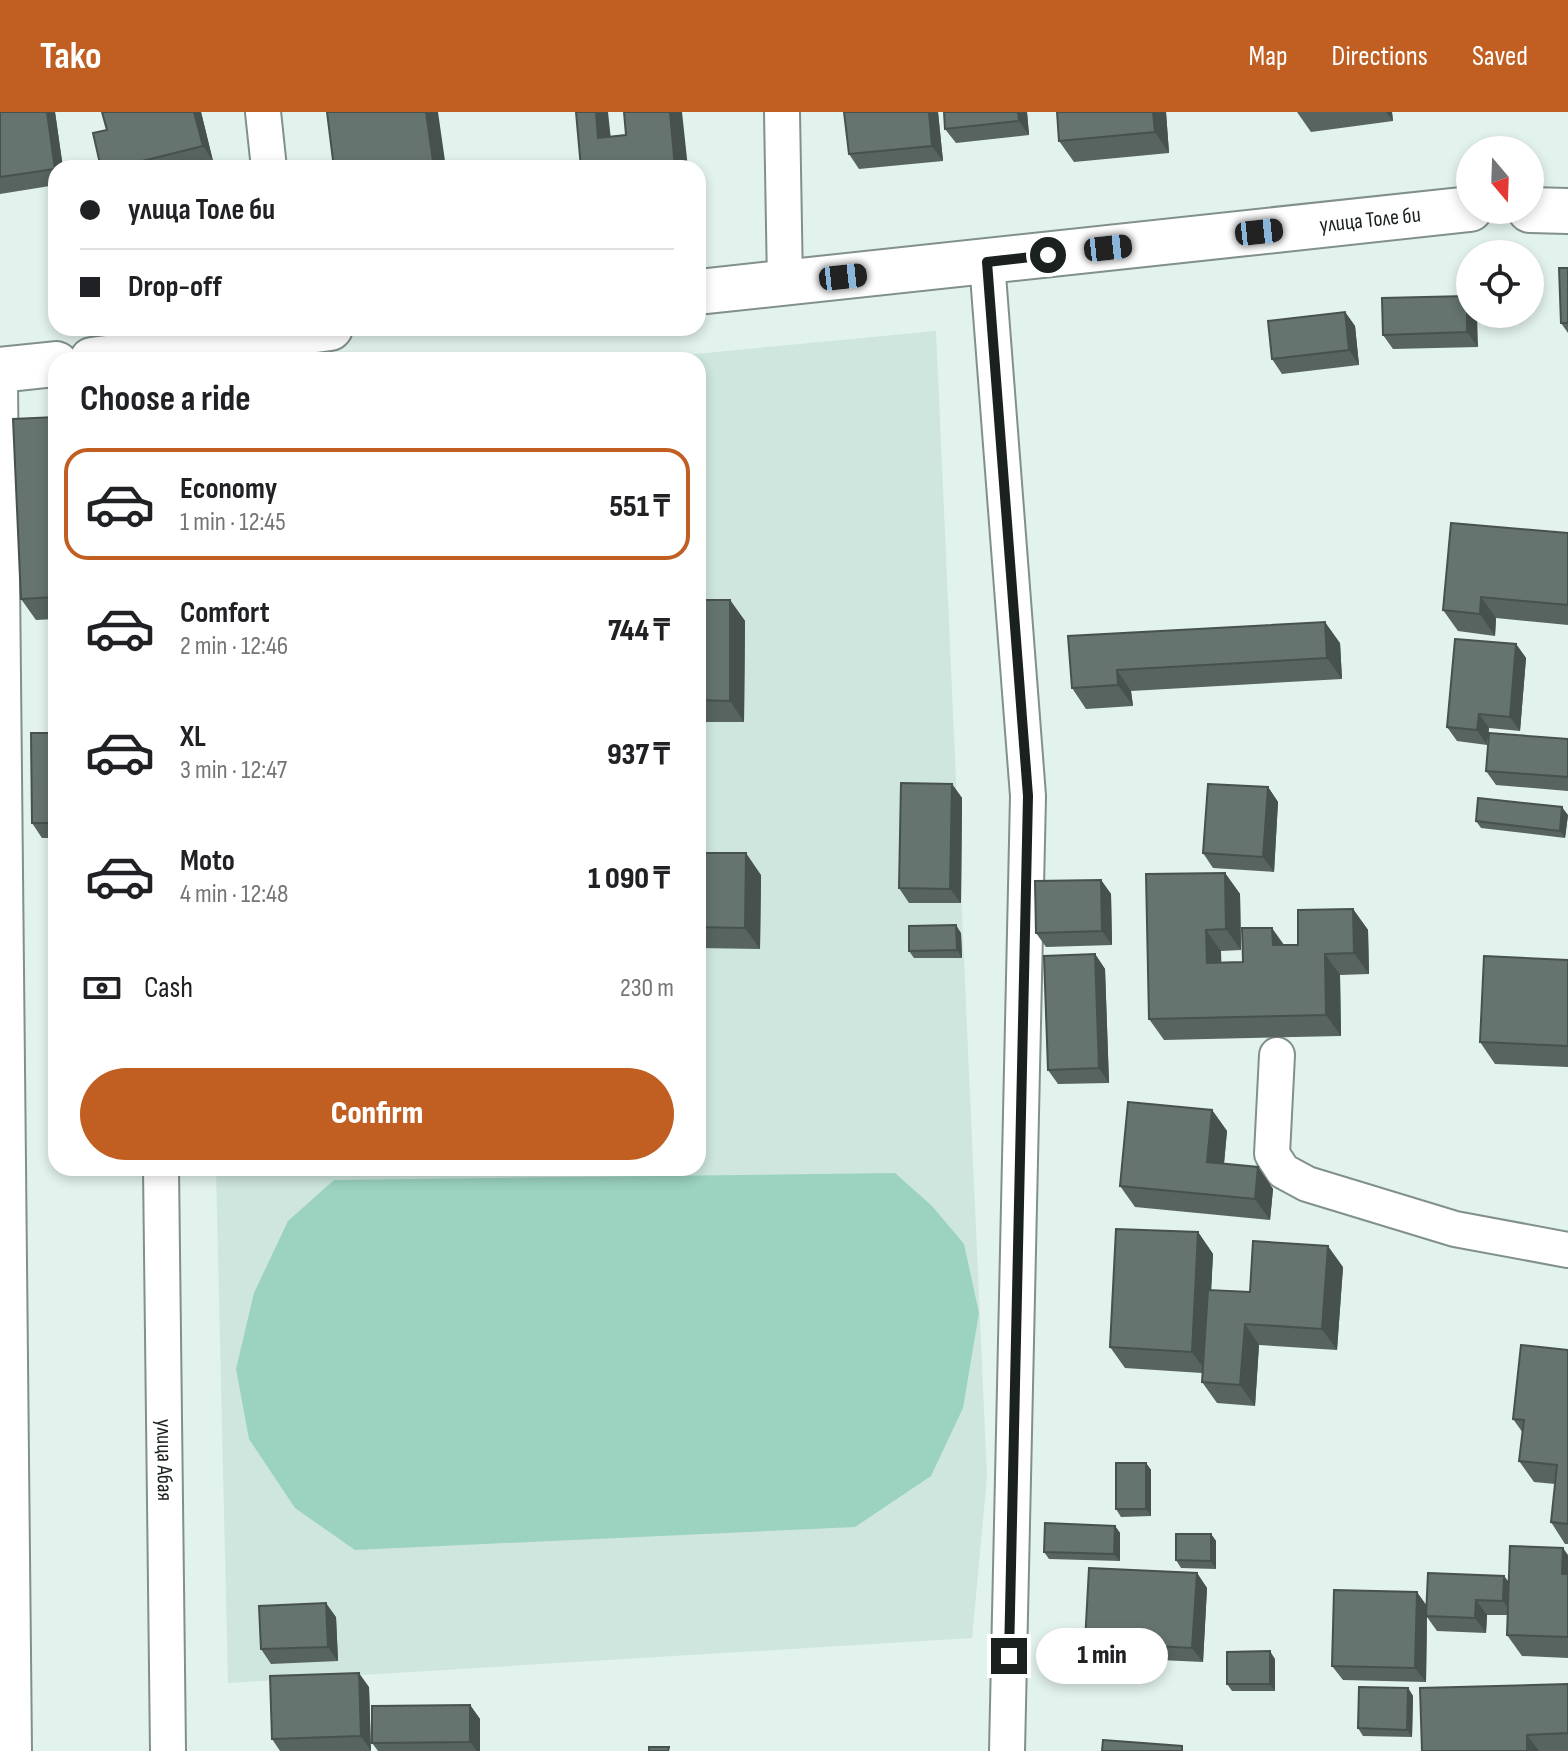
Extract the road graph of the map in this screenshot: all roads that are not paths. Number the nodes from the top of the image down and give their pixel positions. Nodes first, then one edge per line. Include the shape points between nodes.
1 (263, 112) edge
2 (782, 112) edge
3 (268, 160) edge
4 (1544, 210) edge
5 (1456, 211) edge
6 (1568, 211) edge
7 (987, 262) junction
8 (785, 283) junction
9 (706, 291) edge
10 (257, 336) edge
11 (176, 352) edge
12 (48, 365) edge
13 (0, 370) edge
14 (0, 384) edge
15 (1277, 1055) dead end
16 (161, 1176) edge
17 (1568, 1250) edge
18 (14, 1751) edge
19 (168, 1751) edge
20 (1007, 1751) edge

1 - 3 street
2 - 8 street
4 - 6 main road
5 - 7 main road, улица Толе би
7 - 8 main road, улица Толе би
7 - 20 street via 1028,796
8 - 9 main road, улица Толе би
10 - 11 main road
12 - 13 main road
14 - 18 street
15 - 17 street via 1272,1154 1283,1171 1307,1184 1455,1229
16 - 19 street, улица Абая

